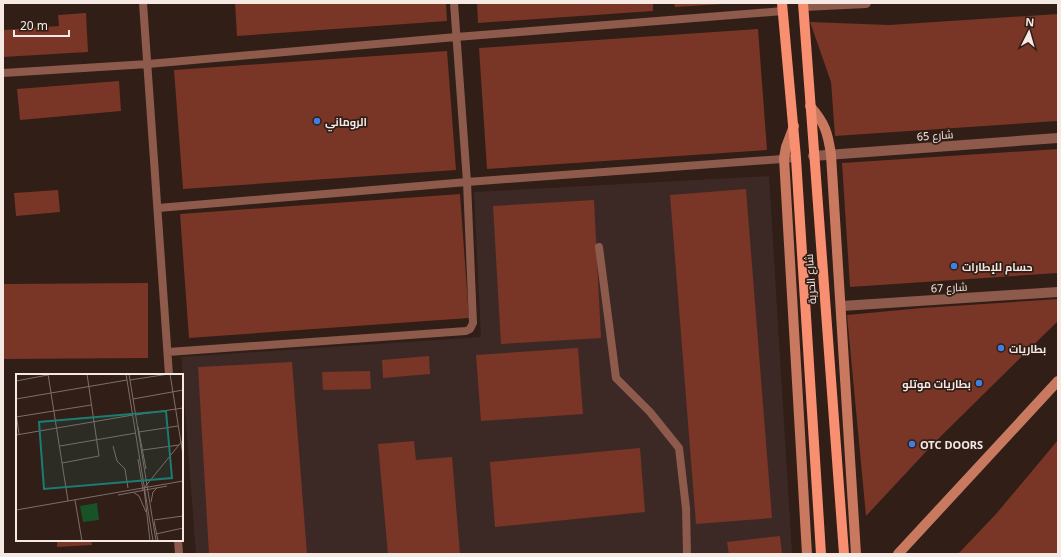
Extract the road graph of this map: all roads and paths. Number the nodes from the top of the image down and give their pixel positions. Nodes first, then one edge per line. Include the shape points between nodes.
1 (143, 3) edge
2 (454, 3) edge
3 (866, 3) edge
4 (803, 5) edge
5 (783, 7) edge
6 (456, 37) junction
7 (148, 64) junction
8 (3, 73) edge
9 (810, 106) junction
10 (794, 126) junction
11 (1058, 138) edge
12 (831, 155) junction
13 (813, 156) junction
14 (784, 158) junction
15 (796, 158) junction
16 (467, 182) junction
17 (158, 208) junction
18 (599, 247) dead end
19 (1058, 292) edge
20 (842, 306) junction
21 (168, 352) junction
22 (169, 374) edge
23 (1058, 381) edge
24 (178, 541) edge
25 (179, 554) edge
26 (687, 554) edge
27 (807, 554) edge
28 (821, 554) edge
29 (844, 554) edge
30 (856, 554) edge
31 (898, 554) edge

1 - 7 lane
2 - 6 lane
3 - 4 street
4 - 9 main road, شارع الحرية
5 - 6 lane
5 - 10 main road, شارع الحرية
6 - 7 lane
6 - 16 lane
7 - 8 lane
7 - 17 lane
9 - 12 street via 822,120 828,134
9 - 13 main road, شارع الحرية
10 - 14 street
10 - 15 main road, شارع الحرية
11 - 12 street, شارع 65
12 - 13 street, شارع 65
12 - 20 street
13 - 29 main road, شارع الحرية
14 - 15 lane
14 - 16 lane
14 - 27 street
15 - 28 main road, شارع الحرية
16 - 17 lane
16 - 21 lane via 473,323 470,329
17 - 21 lane
18 - 26 lane via 616,378 650,412 679,448 686,508
19 - 20 street, شارع 67
20 - 30 street
21 - 22 lane
23 - 31 street
24 - 25 lane

